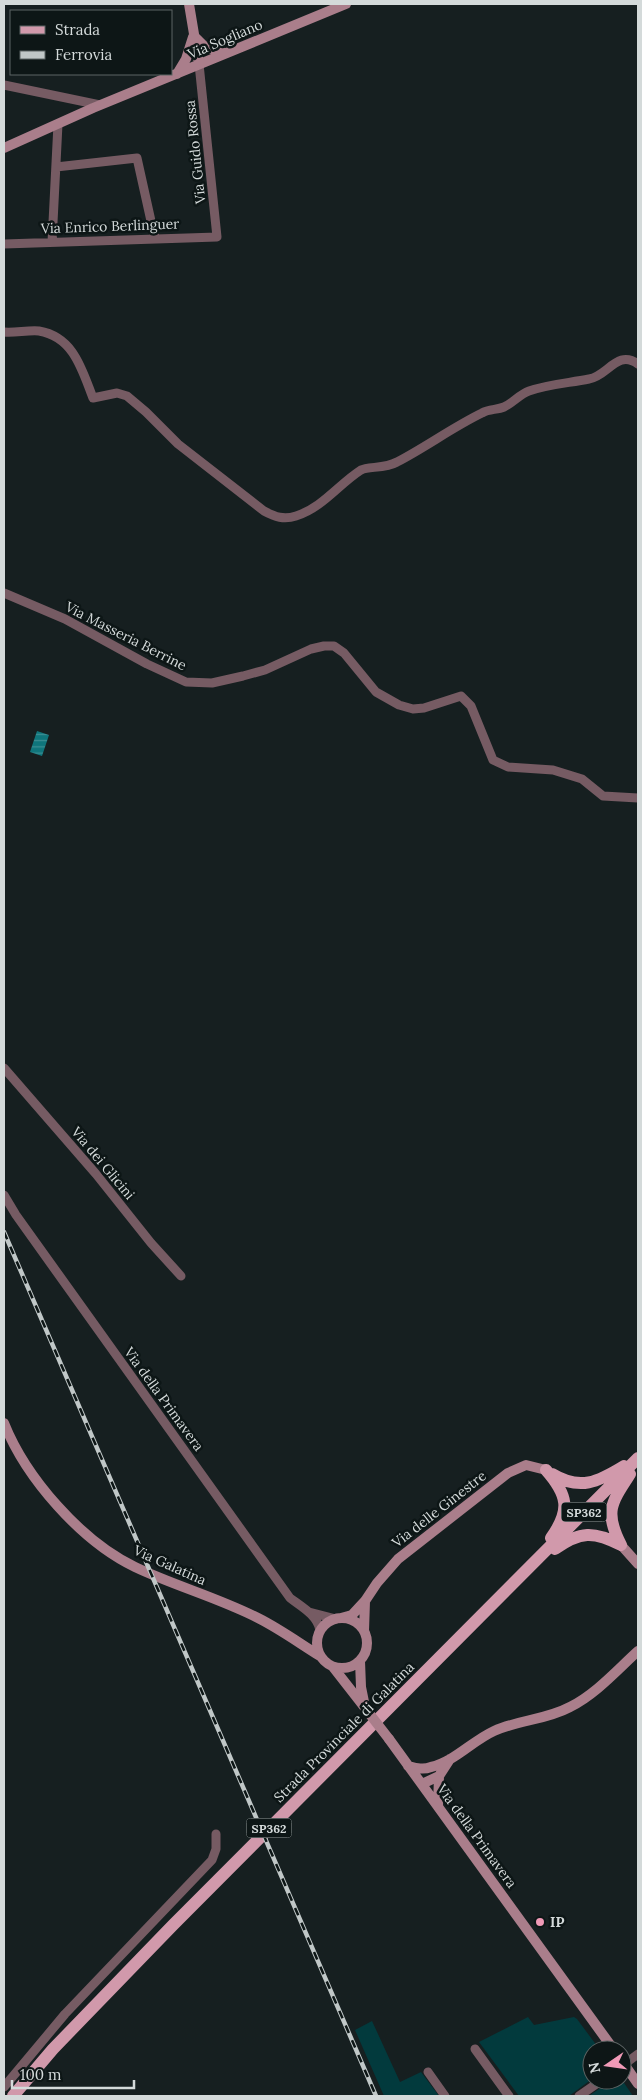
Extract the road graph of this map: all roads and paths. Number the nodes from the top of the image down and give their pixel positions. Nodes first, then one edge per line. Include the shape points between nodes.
1 (189, 4) edge
2 (346, 4) edge
3 (194, 34) junction
4 (227, 53) junction
5 (199, 64) junction
6 (176, 75) junction
7 (4, 85) edge
8 (100, 105) junction
9 (58, 124) junction
10 (4, 148) edge
11 (56, 167) junction
12 (217, 237) joint
13 (156, 239) junction
14 (52, 242) junction
15 (4, 244) edge
16 (4, 332) edge
17 (638, 364) edge
18 (4, 593) edge
19 (638, 798) edge
20 (4, 1068) edge
21 (4, 1195) edge
22 (181, 1276) dead end
23 (4, 1423) edge
24 (638, 1459) edge
25 (546, 1470) junction
26 (621, 1545) junction
27 (638, 1564) edge
28 (530, 1566) junction
29 (365, 1601) junction
30 (309, 1612) junction
31 (339, 1618) junction
32 (364, 1630) junction
33 (319, 1634) junction
34 (290, 1636) junction
35 (638, 1651) edge
36 (320, 1656) junction
37 (360, 1661) junction
38 (333, 1667) junction
39 (365, 1708) junction
40 (451, 1759) junction
41 (408, 1766) junction
42 (432, 1767) junction
43 (439, 1776) junction
44 (422, 1784) junction
45 (438, 1806) junction
46 (216, 1834) dead end
47 (607, 2040) edge
48 (475, 2049) dead end
49 (428, 2072) dead end
50 (4, 2087) edge
51 (13, 2096) edge
52 (445, 2096) edge
53 (509, 2096) edge

1 - 3 street
2 - 4 street, Via Sogliano
3 - 4 street via 206,48
3 - 5 street
3 - 6 street via 186,59
4 - 5 street, Via Sogliano
5 - 6 street, Via Sogliano
5 - 12 street, Via Guido Rossa
6 - 8 street, Via Sogliano
7 - 8 street
8 - 9 street, Via Sogliano
9 - 10 street, Via Sogliano
9 - 11 street
11 - 13 street via 137,158
11 - 14 street
12 - 13 street, Via Enrico Berlinguer
13 - 14 street, Via Enrico Berlinguer
14 - 15 street, Via Enrico Berlinguer
16 - 17 street via 38,331 62,341 77,356 93,398 117,393 126,396 178,444 264,511 274,517 286,518 307,511 363,469 388,467 484,411 505,407 526,391 589,379 616,361 626,359
18 - 19 street, Via Masseria Berrine via 65,619 186,682 212,683 242,676 266,670 311,649 334,646 344,653 376,692 399,705 424,708 461,696 471,706 493,760 508,768 552,770 582,779 603,796
20 - 22 street, Via dei Glicini
21 - 30 street, Via della Primavera via 290,1598
23 - 34 street, Via Galatina via 22,1459 43,1490 71,1521 100,1544 134,1566 257,1618
24 - 25 main road via 596,1481 578,1484
24 - 26 main road via 611,1510 612,1528
24 - 28 main road, Strada Provinciale di Galatina / SP362
25 - 28 main road via 560,1486 565,1505 560,1525
25 - 29 street, Via delle Ginestre via 526,1465 508,1473 398,1559
26 - 27 street
26 - 28 main road via 604,1536 580,1535
28 - 51 main road, Strada Provinciale di Galatina / SP362 via 173,1924 53,2049
29 - 31 street, Via delle Ginestre via 352,1615
29 - 32 street
30 - 31 street, Via della Primavera
30 - 33 street, Via della Primavera via 319,1623
31 - 32 street, Via della Primavera via 352,1620
31 - 33 street via 327,1623
32 - 37 street, Via della Primavera via 366,1649
33 - 34 street, Via Galatina via 306,1639
33 - 36 street, Via della Primavera via 317,1648
34 - 36 street, Via Galatina
35 - 40 street via 590,1695 570,1708 495,1730
36 - 38 street, Via della Primavera
37 - 38 street via 347,1668
37 - 39 street, Via della Primavera via 360,1687
38 - 39 street, Via della Primavera
39 - 41 street, Via della Primavera, bridge
40 - 42 street
40 - 43 street
41 - 42 street
41 - 44 street, Via della Primavera
42 - 44 street
43 - 44 street
43 - 45 street
44 - 45 street, Via della Primavera
45 - 47 street, Via della Primavera
46 - 50 street via 212,1860 65,2014
48 - 53 street
49 - 52 street

